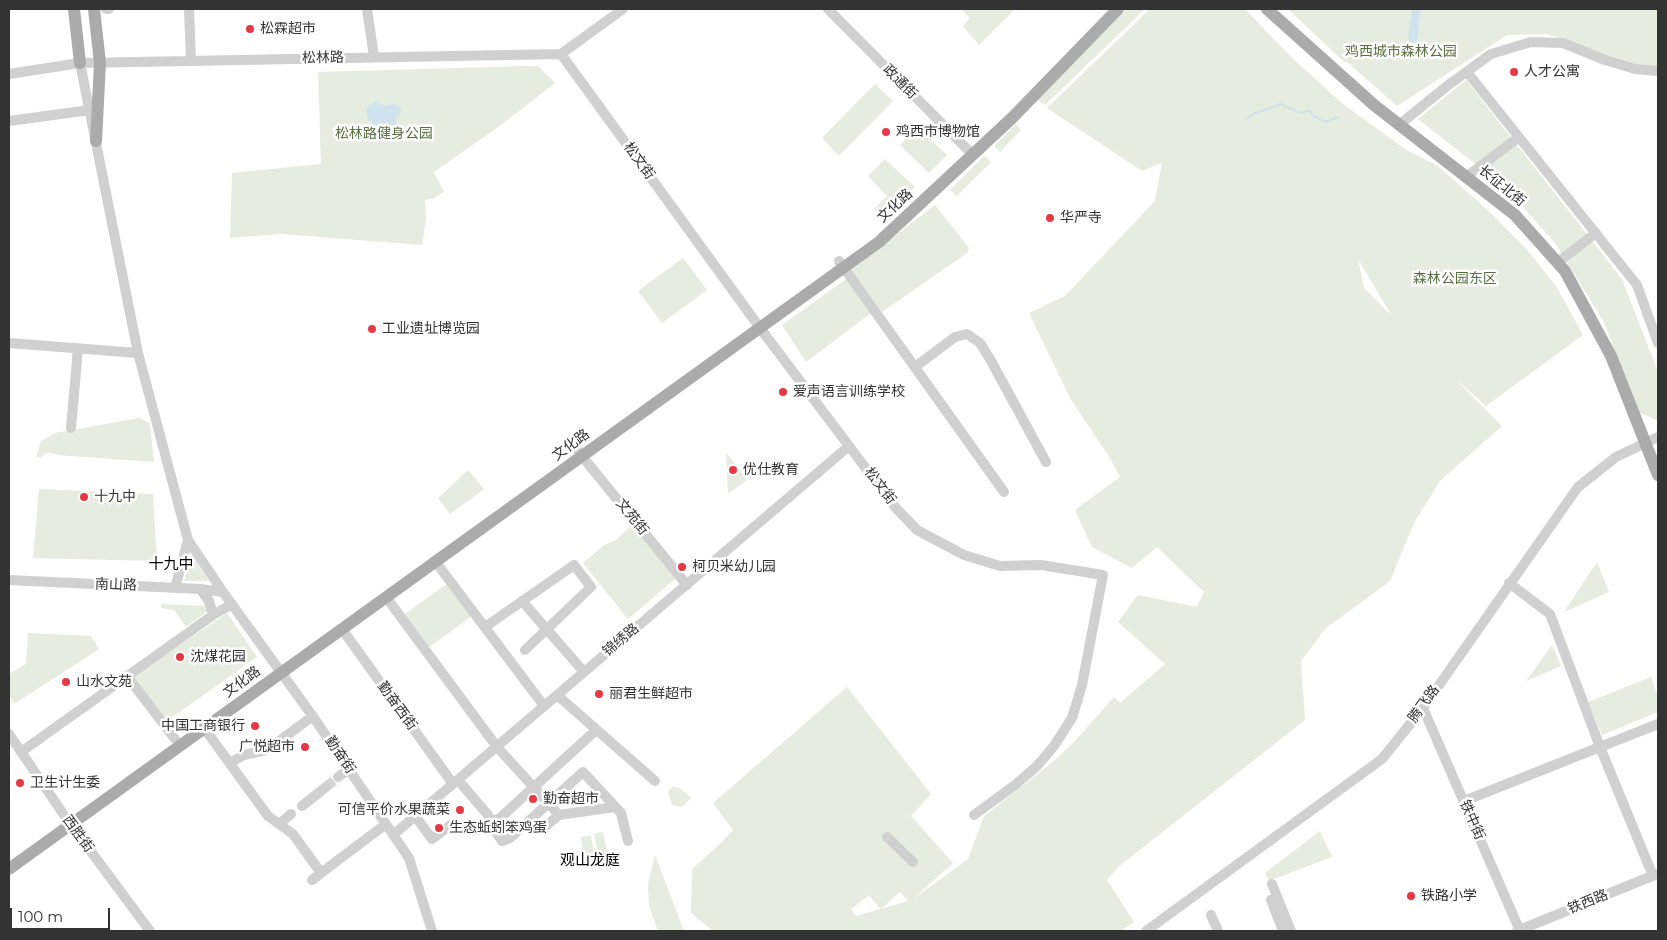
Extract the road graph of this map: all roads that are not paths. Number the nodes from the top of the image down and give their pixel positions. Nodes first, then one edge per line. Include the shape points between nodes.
1 (74, 9) edge
2 (94, 9) edge
3 (189, 9) edge
4 (367, 9) edge
5 (622, 9) edge
6 (828, 9) edge
7 (1108, 9) edge
8 (1118, 9) edge
9 (1267, 9) edge
10 (561, 54) junction
11 (374, 57) junction
12 (191, 61) junction
13 (100, 62) junction
14 (80, 63) junction
15 (1658, 71) edge
16 (1467, 72) junction
17 (9, 74) edge
18 (90, 110) junction
19 (9, 122) edge
20 (1399, 125) junction
21 (1519, 137) junction
22 (96, 141) junction
23 (970, 152) junction
24 (1466, 177) junction
25 (1596, 234) junction
26 (1558, 262) junction
27 (841, 264) junction
28 (757, 325) junction
29 (1658, 343) edge
30 (9, 344) edge
31 (78, 348) junction
32 (138, 353) junction
33 (915, 367) junction
34 (71, 428) dead end
35 (1658, 437) edge
36 (1646, 444) junction
37 (849, 446) junction
38 (580, 452) junction
39 (1046, 462) dead end
40 (1658, 475) edge
41 (1004, 492) dead end
42 (188, 540) junction
43 (435, 561) junction
44 (9, 580) edge
45 (1509, 583) junction
46 (687, 585) junction
47 (176, 588) junction
48 (200, 589) junction
49 (223, 592) junction
50 (386, 597) junction
51 (522, 601) junction
52 (232, 604) junction
53 (213, 615) junction
54 (485, 627) junction
55 (342, 629) junction
56 (546, 629) junction
57 (525, 650) dead end
58 (279, 669) junction
59 (584, 672) junction
60 (127, 676) junction
61 (557, 695) junction
62 (544, 706) junction
63 (1423, 708) junction
64 (313, 716) junction
65 (1658, 724) edge
66 (204, 728) junction
67 (596, 730) junction
68 (9, 734) edge
69 (175, 739) junction
70 (497, 747) junction
71 (1600, 747) junction
72 (21, 752) junction
73 (230, 764) junction
74 (349, 769) junction
75 (338, 777) tunnel mouth
76 (655, 781) dead end
77 (455, 782) junction
78 (326, 787) tunnel mouth
79 (1464, 801) junction
80 (549, 802) junction
81 (302, 806) dead end
82 (615, 807) junction
83 (291, 814) dead end
84 (974, 814) dead end
85 (559, 815) junction
86 (415, 816) junction
87 (68, 821) junction
88 (489, 821) junction
89 (279, 824) junction
90 (386, 824) junction
91 (452, 824) dead end
92 (541, 830) dead end
93 (393, 834) junction
94 (888, 837) dead end
95 (628, 842) dead end
96 (9, 859) edge
97 (913, 862) dead end
98 (9, 868) edge
99 (1655, 875) edge
100 (1211, 915) dead end
101 (150, 931) edge
102 (432, 931) edge
103 (1146, 931) edge
104 (1218, 931) edge
105 (1283, 931) edge
106 (1291, 931) edge
107 (1519, 931) edge

1 - 14 main road
2 - 13 main road
3 - 12 street
4 - 11 street
5 - 10 street
6 - 23 street, 政通街
7 - 23 main road, 文化路
8 - 23 main road, 文化路 via 1012,118
9 - 20 main road, 长征北街
10 - 11 street, 松林路
10 - 28 street, 松文街
11 - 12 street, 松林路
12 - 13 street, 松林路
13 - 14 street, 松林路
13 - 22 main road
14 - 17 street, 松林路
14 - 18 street
15 - 16 street via 1635,69 1563,43 1531,42 1492,54
16 - 20 street
16 - 21 street
18 - 19 street
18 - 22 street
20 - 24 main road, 长征北街
21 - 24 street
21 - 25 street
22 - 32 street
23 - 27 main road, 文化路
24 - 26 main road, 长征北街 via 1516,215
25 - 26 street
25 - 29 street via 1637,285
26 - 36 main road, 长征北街 via 1611,356
27 - 28 main road, 文化路
27 - 33 street
28 - 37 street, 松文街
28 - 38 main road, 文化路
30 - 31 street
31 - 32 street
31 - 34 street
32 - 42 street
33 - 39 street via 955,337 967,334 980,343
33 - 41 street
35 - 36 street, 腾飞路
36 - 40 main road, 长征北街
36 - 45 street, 腾飞路 via 1616,457 1578,487
37 - 46 street, 锦绣路
37 - 84 street, 松文街 via 917,530 964,555 1000,566 1041,565 1103,575 1082,685 1072,718 1037,766
38 - 43 main road, 文化路
38 - 46 street, 文苑街
38 - 58 main road, 文化路
42 - 47 street
42 - 49 street, 勤奋街
43 - 50 main road, 文化路
43 - 54 street
44 - 47 street, 南山路
45 - 63 street, 腾飞路
45 - 71 street via 1550,614
46 - 59 street, 锦绣路
47 - 48 street, 南山路
48 - 49 street, 南山路
48 - 53 street via 209,601
49 - 52 street, 勤奋街
50 - 55 main road, 文化路
50 - 70 street
51 - 54 street
51 - 56 street
51 - 56 street via 574,565 591,587
52 - 53 street
52 - 58 street, 勤奋街
53 - 60 street
54 - 62 street
55 - 58 main road, 文化路
55 - 77 street, 勤奋西街
56 - 57 street
56 - 59 street
58 - 64 street, 勤奋街
58 - 66 main road, 文化路
58 - 69 main road, 文化路
59 - 61 street, 锦绣路
60 - 69 street
60 - 72 street
61 - 62 street, 锦绣路
61 - 67 street
62 - 70 street, 锦绣路
63 - 79 street, 铁中街
63 - 103 street, 腾飞路 via 1382,759
64 - 73 street via 267,750 244,754
64 - 74 street, 勤奋街
65 - 71 street
66 - 73 street
66 - 87 main road, 文化路
67 - 76 street
67 - 88 street via 499,819
68 - 72 street, 西胜街
69 - 87 main road, 文化路
70 - 77 street, 锦绣路
70 - 80 street
71 - 79 street
71 - 99 street
72 - 87 street, 西胜街
73 - 89 street via 268,816
74 - 75 street
74 - 90 street, 勤奋街
77 - 86 street, 锦绣路
77 - 88 street, 勤奋西街 via 488,815
78 - 81 street
79 - 107 street, 铁中街
80 - 82 street via 583,772
80 - 85 street
80 - 88 street, 勤奋西街 via 510,838 502,841
82 - 85 street
82 - 95 street via 621,813
83 - 89 street
85 - 92 street
86 - 91 street via 432,839
86 - 93 street, 锦绣路
87 - 96 main road, 文化路
87 - 98 main road, 文化路
87 - 101 street, 西胜街
89 - 90 street via 293,834 317,876
90 - 93 street, 勤奋街
93 - 102 street, 勤奋街 via 409,858
94 - 97 street
99 - 107 street, 铁西路
100 - 104 street
105 - 106 street via 1270,887

